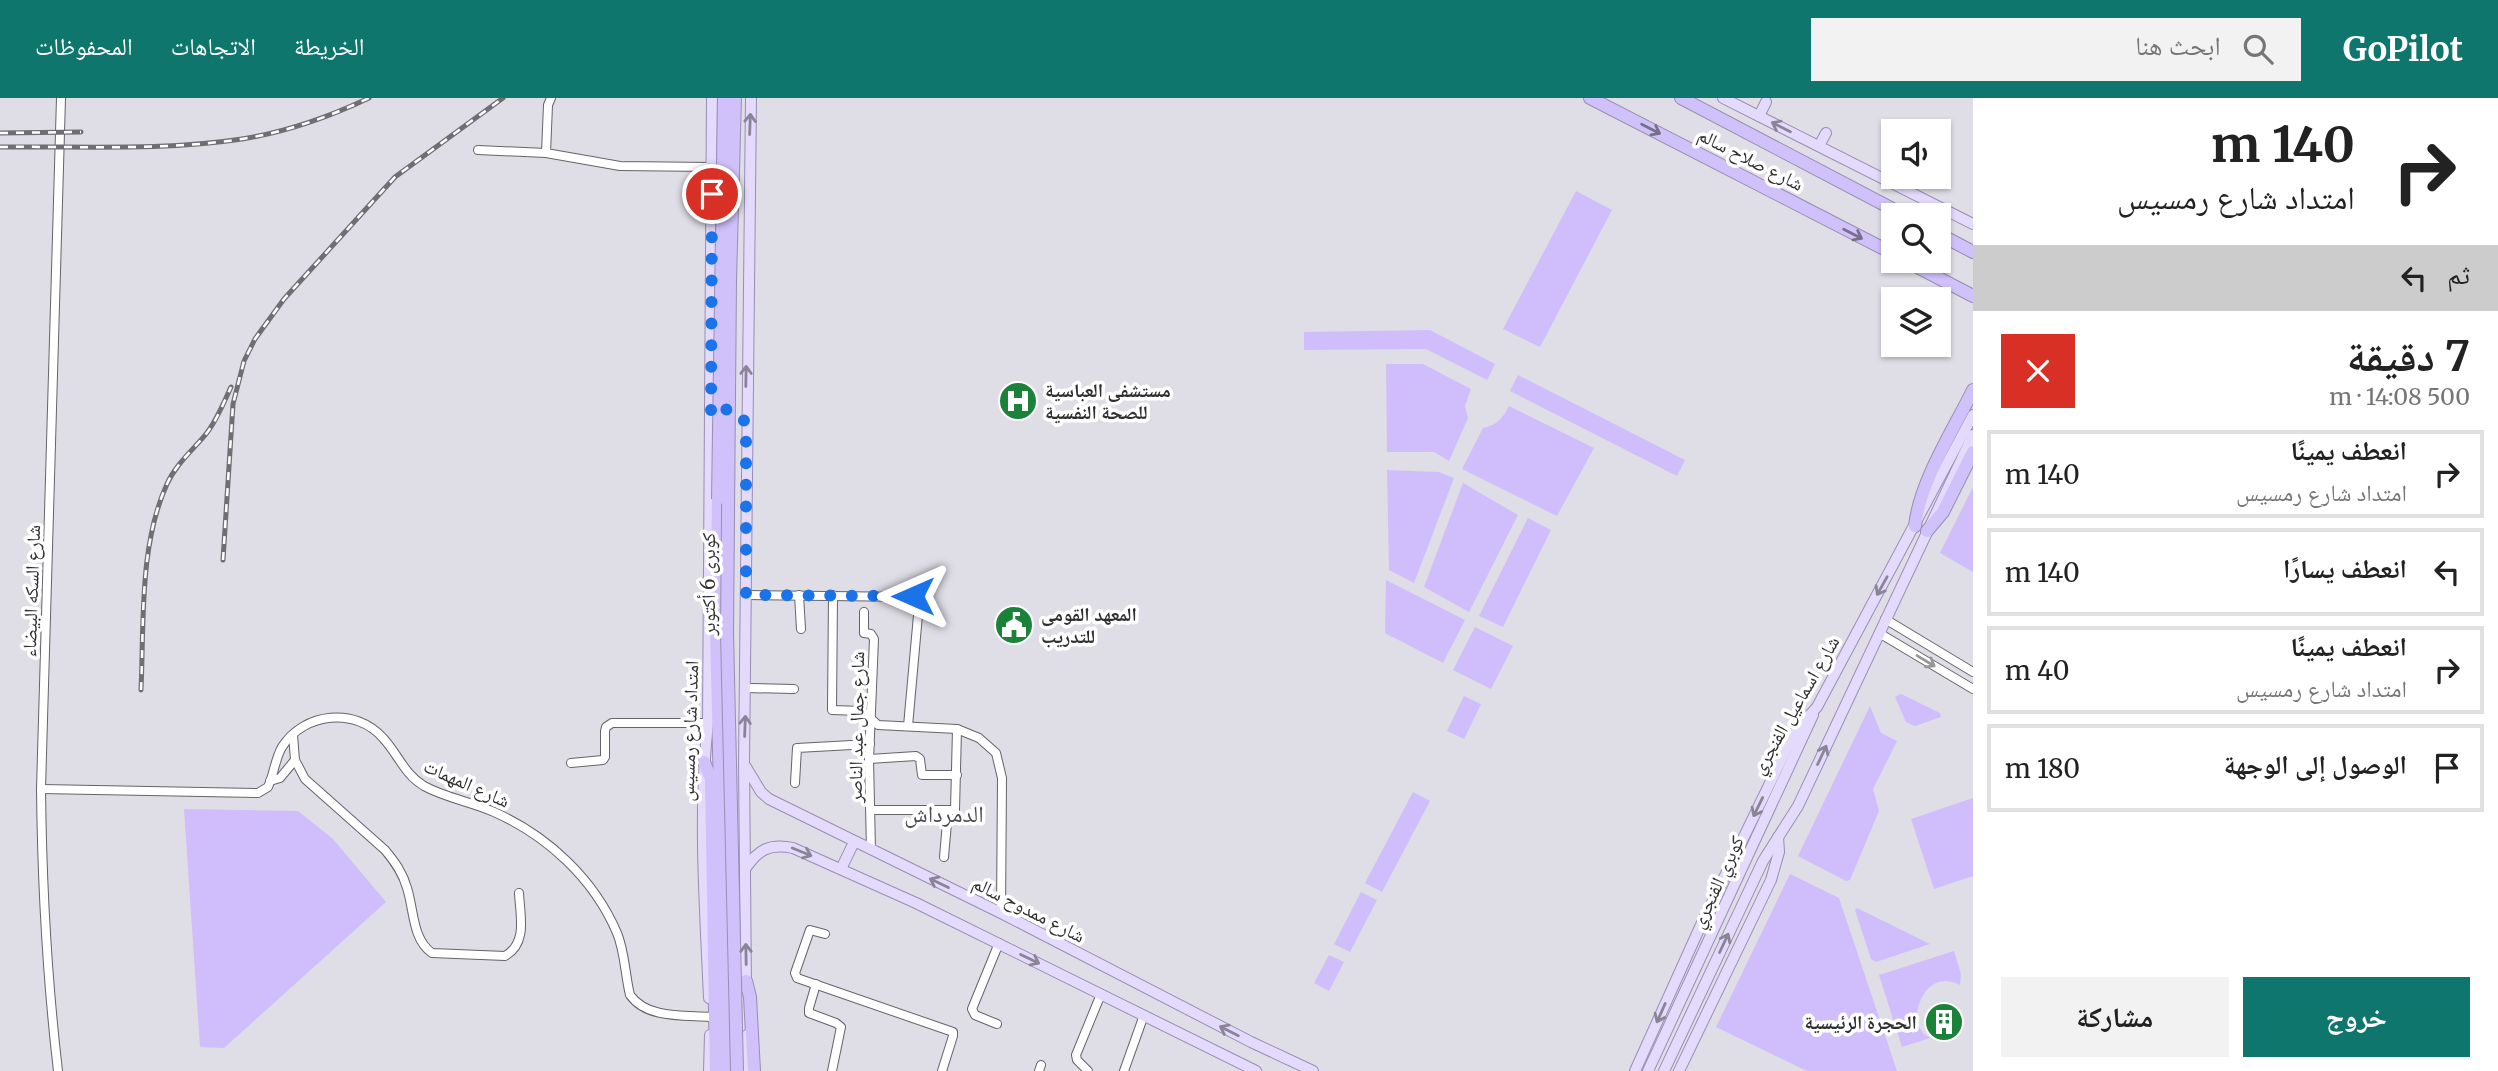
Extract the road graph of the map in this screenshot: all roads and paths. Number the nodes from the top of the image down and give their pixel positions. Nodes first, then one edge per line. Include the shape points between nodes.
1 (54, 98) edge
2 (61, 98) edge
3 (551, 98) edge
4 (712, 98) edge
5 (724, 98) edge
6 (735, 98) edge
7 (751, 98) edge
8 (1590, 98) edge
9 (1681, 98) edge
10 (1723, 98) edge
11 (1766, 102) dead end
12 (62, 110) junction
13 (1759, 116) junction
14 (1826, 133) dead end
15 (1819, 146) junction
16 (478, 150) dead end
17 (545, 153) junction
18 (711, 167) junction
19 (1881, 203) edge
20 (712, 222) junction
21 (1973, 224) edge
22 (748, 225) junction
23 (1951, 240) edge
24 (1881, 247) edge
25 (1973, 252) edge
26 (1929, 273) edge
27 (1973, 296) edge
28 (1973, 390) edge
29 (711, 415) junction
30 (1973, 415) edge
31 (746, 424) junction
32 (1969, 442) edge
33 (1921, 528) junction
34 (746, 595) junction
35 (799, 595) junction
36 (833, 595) junction
37 (864, 612) dead end
38 (1885, 619) junction
39 (801, 629) dead end
40 (1879, 633) junction
41 (1973, 672) edge
42 (746, 688) junction
43 (794, 689) dead end
44 (1973, 689) edge
45 (1817, 706) junction
46 (871, 720) junction
47 (709, 723) junction
48 (908, 726) junction
49 (957, 729) junction
50 (293, 735) junction
51 (870, 744) junction
52 (869, 759) junction
53 (295, 760) junction
54 (704, 762) junction
55 (571, 763) dead end
56 (744, 763) junction
57 (957, 775) junction
58 (271, 781) junction
59 (794, 783) dead end
60 (41, 789) junction
61 (870, 810) junction
62 (948, 811) junction
63 (1778, 837) junction
64 (854, 842) junction
65 (871, 850) junction
66 (944, 858) dead end
67 (745, 869) junction
68 (841, 869) junction
69 (519, 893) dead end
70 (1001, 913) junction
71 (825, 934) dead end
72 (999, 943) junction
73 (746, 981) junction
74 (816, 985) junction
75 (1101, 994) junction
76 (1144, 1015) junction
77 (710, 1017) junction
78 (997, 1024) dead end
79 (1251, 1042) junction
80 (1242, 1065) junction
81 (58, 1071) edge
82 (709, 1071) edge
83 (716, 1071) edge
84 (727, 1071) edge
85 (737, 1071) edge
86 (747, 1071) edge
87 (754, 1071) edge
88 (832, 1071) edge
89 (942, 1071) edge
90 (1088, 1071) edge
91 (1124, 1071) edge
92 (1256, 1071) edge
93 (1312, 1071) edge
94 (1635, 1071) edge
95 (1648, 1071) edge
96 (1664, 1071) edge
97 (1679, 1071) edge

1 - 12 street
2 - 12 street, شارع السكه البيضاء
3 - 17 street
4 - 18 main road, امتداد شارع رمسيس
5 - 84 highway, كوبرى 6 أكتوبر, bridge via 716,631
6 - 85 highway, كوبرى 6 أكتوبر, bridge via 727,632
22 -> 7 main road
8 -> 24 highway, شارع صلاح سالم
9 - 19 highway, شارع صلاح سالم
10 - 13 main road
11 - 13 main road
12 - 60 street, شارع السكه البيضاء
15 -> 13 main road
14 - 15 main road
15 - 21 main road
16 - 17 street
17 - 18 street via 620,166
18 - 20 main road, امتداد شارع رمسيس
20 - 22 main road via 719,237 728,243 740,239
20 - 29 main road, امتداد شارع رمسيس
31 -> 22 main road
23 - 25 highway
26 - 27 highway
28 - 33 highway via 1917,512
29 - 31 main road via 726,409 742,416
29 - 47 main road, امتداد شارع رمسيس
30 - 32 main road
31 - 34 main road
32 - 33 main road, شارع اسماعيل الفنجري
32 - 33 highway via 1943,512
33 - 38 main road, شارع اسماعيل الفنجري
33 -> 45 main road, شارع اسماعيل الفنجري
34 - 35 street
34 - 42 main road
35 - 36 street
35 - 39 street
36 - 46 street via 832,709 862,711
36 - 48 street via 913,596 918,600
37 - 46 street, شارع جمال عبد الناصر via 864,633 874,639
38 - 40 main road, شارع اسماعيل الفنجري
38 - 41 street
40 -> 44 street
63 -> 40 main road, شارع اسماعيل الفنجري via 1805,791
42 - 43 street
56 -> 42 main road
45 -> 94 main road, شارع اسماعيل الفنجري via 1789,744
45 - 95 main road, كوبري الفنجري
46 - 48 street via 878,725
46 - 51 street, شارع جمال عبد الناصر
47 - 54 main road, امتداد شارع رمسيس
47 - 55 street via 611,723 605,731 603,760
48 - 49 street
49 - 57 street
49 - 70 street via 987,744 1000,764
50 - 53 street
50 - 58 street via 278,755
50 - 77 street, شارع المهمات via 324,718 365,724 382,736 407,772 424,786 494,812 540,838 593,890 618,934 630,995 636,1004 654,1012
51 - 52 street, شارع جمال عبد الناصر
51 - 59 street via 797,748
52 - 57 street via 916,756 922,775
52 - 61 street, شارع جمال عبد الناصر
53 - 58 street via 280,778
53 - 69 street via 313,787 395,862 408,890 418,935 432,953 510,953 521,935
54 - 77 main road, امتداد شارع رمسيس
54 - 83 highway via 711,779
56 - 64 main road, شارع ممدوح سالم via 769,799
56 - 67 main road
57 - 62 street via 955,810
58 - 60 street via 258,793
60 - 81 street, شارع السكه البيضاء via 42,895
61 - 62 street
61 - 65 street, شارع جمال عبد الناصر
62 - 66 street
96 -> 63 main road, كوبري الفنجري
63 - 97 main road, شارع اسماعيل الفنجري via 1771,880
64 - 65 main road, شارع ممدوح سالم
64 - 68 main road
70 -> 65 main road, شارع ممدوح سالم
67 -> 68 main road via 755,854 776,846 793,848
73 -> 67 main road
68 - 72 main road
79 -> 70 main road, شارع ممدوح سالم
71 - 74 street via 810,930 795,972 797,978
72 -> 75 main road
72 - 78 street via 972,1009 975,1015
73 - 86 main road
73 - 87 highway
74 - 88 street via 809,1013 841,1027
74 - 89 street via 953,1032
75 - 76 main road
75 - 90 street via 1076,1055
76 - 80 main road
76 - 91 street
77 - 82 main road, امتداد شارع رمسيس
79 - 80 main road
79 - 93 main road, شارع ممدوح سالم
80 - 92 main road

